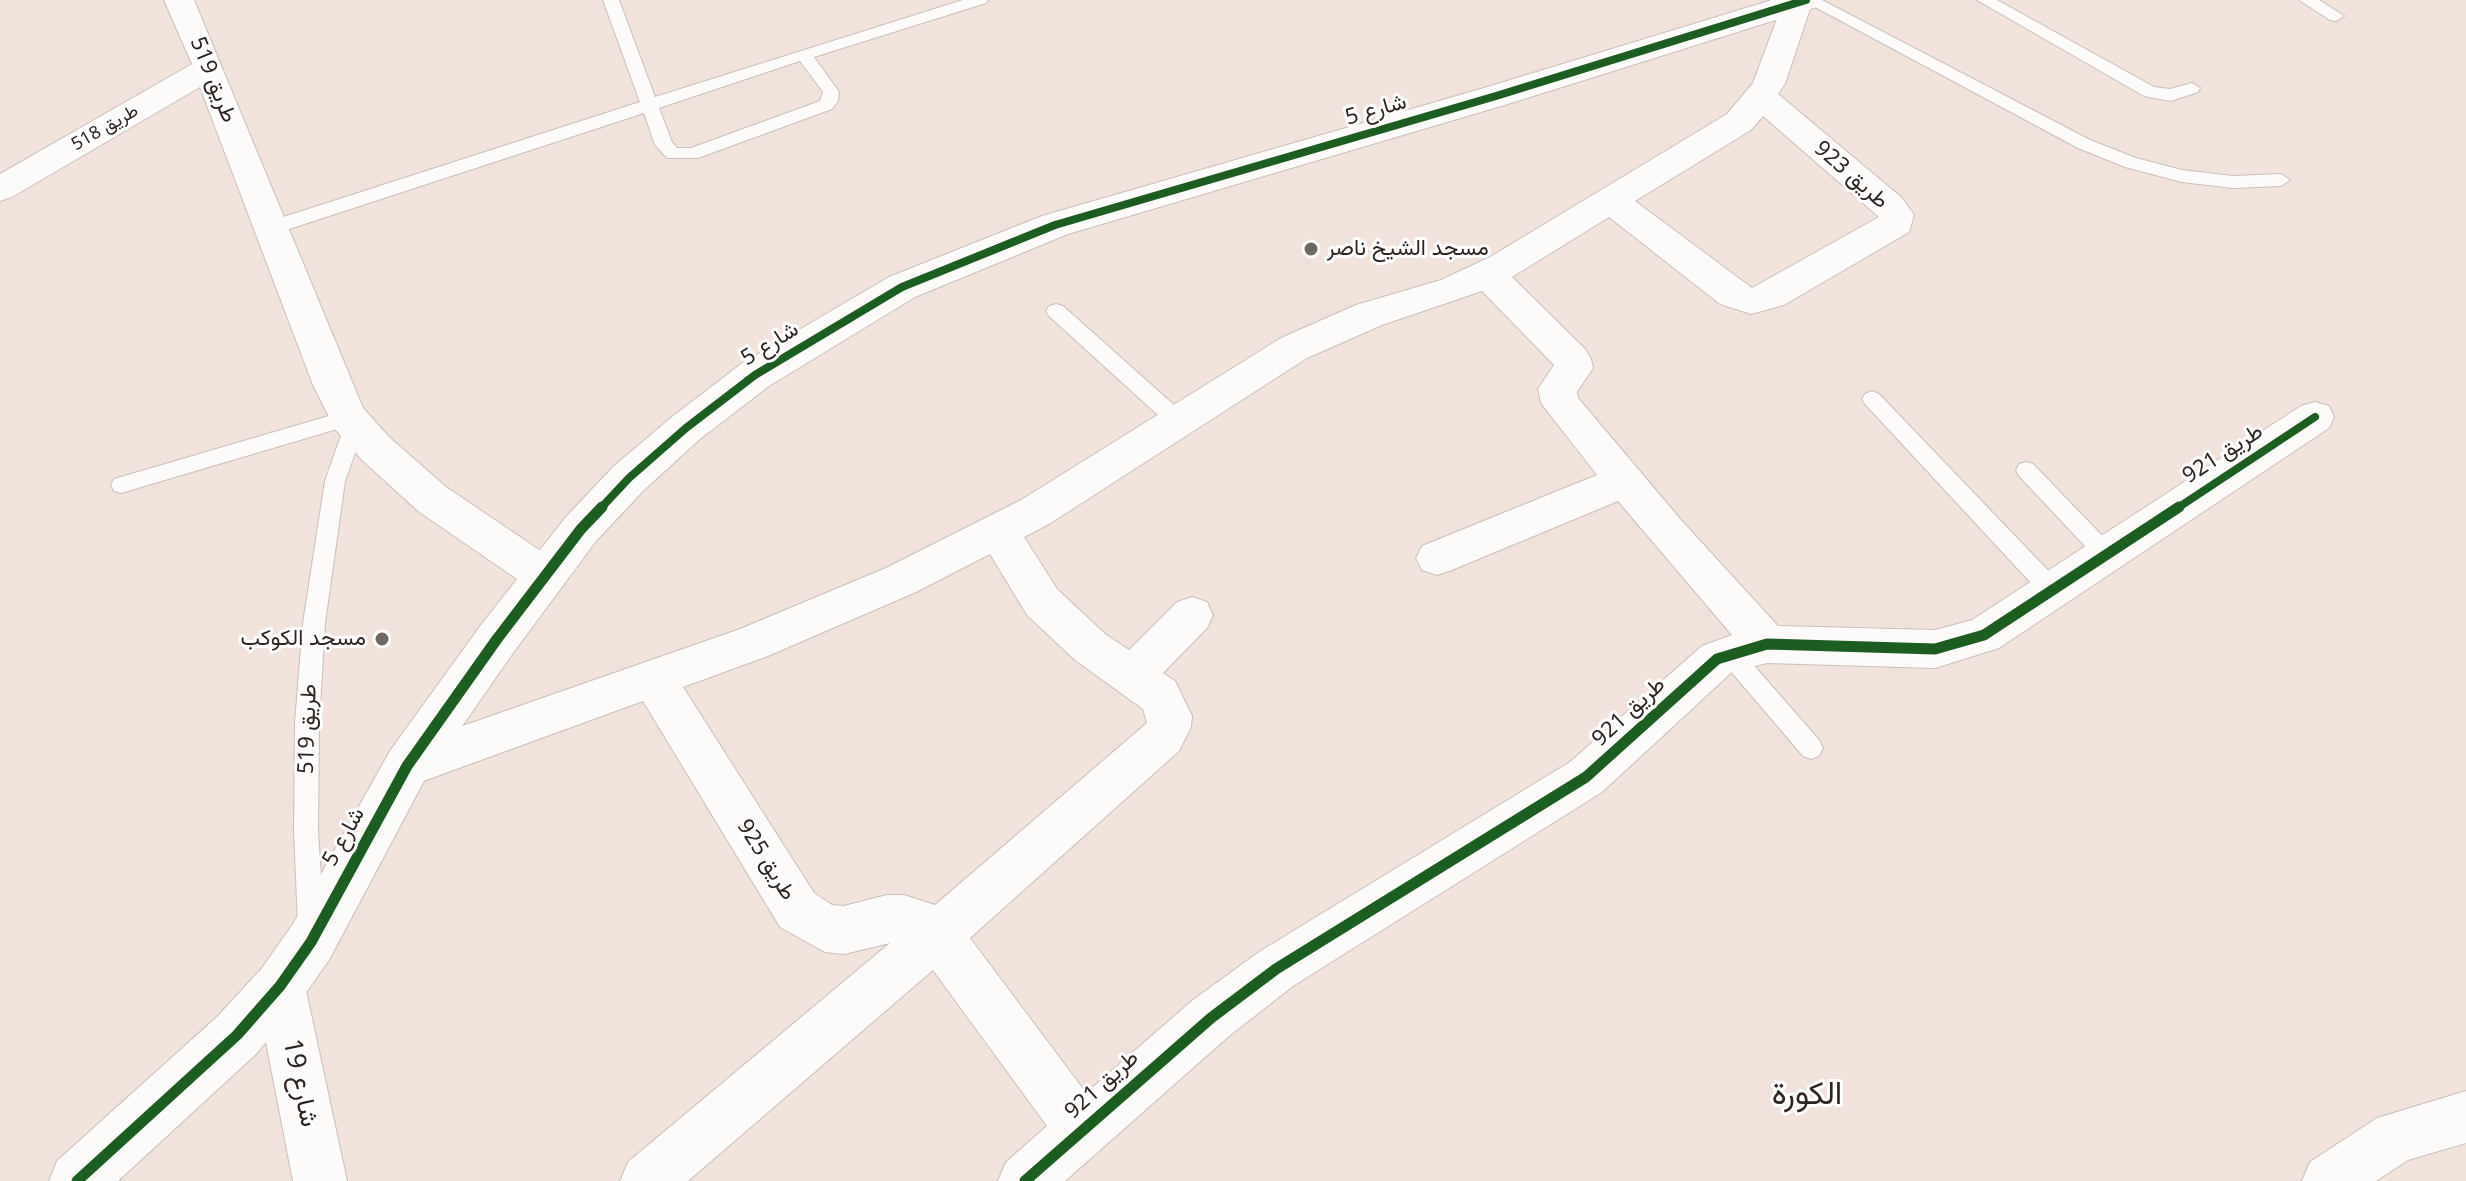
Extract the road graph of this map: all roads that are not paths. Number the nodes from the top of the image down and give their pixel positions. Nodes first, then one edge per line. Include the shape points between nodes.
1 (179, 0) edge
2 (611, 0) edge
3 (1985, 0) edge
4 (2307, 0) edge
5 (972, 1) edge
6 (1805, 1) edge
7 (2336, 16) dead end
8 (804, 55) junction
9 (209, 68) junction
10 (2192, 88) dead end
11 (1761, 97) junction
12 (650, 106) junction
13 (2281, 180) dead end
14 (0, 189) edge
15 (1612, 201) junction
16 (271, 228) junction
17 (1487, 274) junction
18 (1056, 311) dead end
19 (1872, 399) dead end
20 (2315, 417) dead end
21 (1177, 420) junction
22 (352, 422) junction
23 (2026, 470) dead end
24 (1625, 481) junction
25 (121, 485) dead end
26 (998, 531) junction
27 (2106, 554) junction
28 (1437, 558) dead end
29 (545, 576) junction
30 (2052, 590) junction
31 (1192, 615) dead end
32 (1748, 649) junction
33 (1132, 676) junction
34 (653, 678) junction
35 (1811, 748) dead end
36 (407, 766) junction
37 (937, 935) junction
38 (311, 942) junction
39 (280, 986) junction
40 (2466, 1117) edge
41 (1082, 1130) junction
42 (77, 1181) edge
43 (320, 1181) edge
44 (647, 1181) edge
45 (1025, 1181) edge
46 (2329, 1181) edge

1 - 9 street, طريق 519
2 - 12 lane
3 - 10 lane via 2150,92 2171,95
4 - 7 lane
5 - 8 lane
6 - 11 street
6 - 13 lane via 2131,163 2233,182
6 - 29 street, شارع 5 via 1055,225 902,287 755,375 686,428 610,499
8 - 12 lane
8 - 12 lane via 831,92 826,105 692,154 667,150
9 - 14 street, طريق 518
9 - 16 street, طريق 519
11 - 15 street via 1725,133
11 - 15 street, طريق 923 via 1897,215 1897,223 1771,296 1751,301 1733,295
12 - 16 lane
15 - 17 street
16 - 22 street, طريق 519 via 332,385
17 - 21 street via 1331,330 1258,368
17 - 24 street via 1572,359 1574,368 1557,389 1558,399
18 - 21 lane
19 - 30 lane
20 - 27 street, طريق 921
21 - 26 street
22 - 25 lane
22 - 29 street, طريق 519 via 432,499
22 - 38 lane, طريق 519 via 335,481 314,623 307,723
23 - 27 lane
24 - 28 street
24 - 32 street
26 - 33 street via 1042,602 1064,626
26 - 34 street via 829,612
27 - 30 street, طريق 921
29 - 36 street, شارع 5
30 - 32 street, طريق 921 via 1984,635 1948,646
31 - 33 street
32 - 35 lane
32 - 41 street, طريق 921 via 1701,672 1586,777 1276,969
33 - 37 street via 1166,705 1170,716 1163,737
34 - 36 street
34 - 37 street, طريق 925 via 797,910 825,928 844,930 904,919
36 - 38 street, شارع 5
37 - 41 street, طريق 925
37 - 44 street
38 - 39 street, شارع 5
39 - 42 street, شارع 5 via 237,1035
39 - 43 street, شارع 19
40 - 46 street via 2396,1137
41 - 45 street, طريق 921

